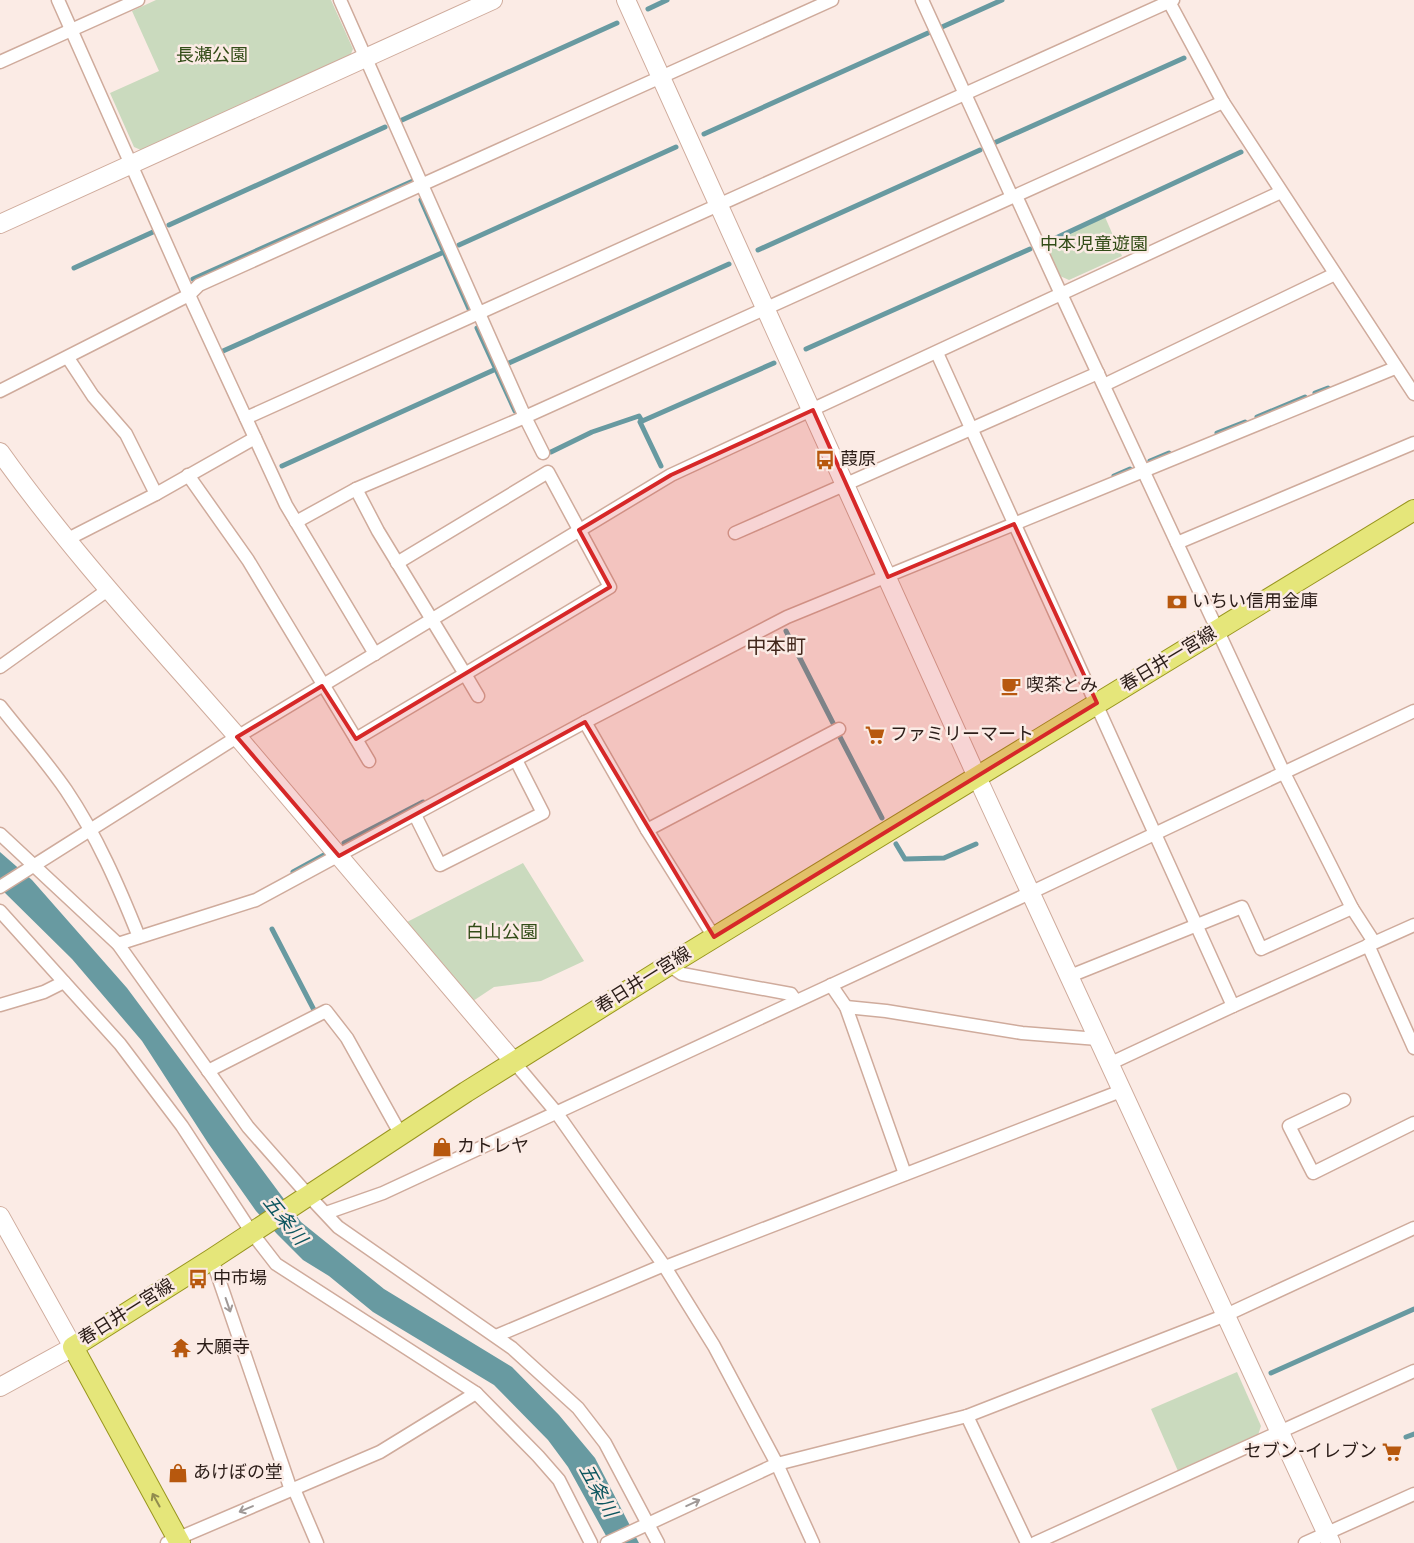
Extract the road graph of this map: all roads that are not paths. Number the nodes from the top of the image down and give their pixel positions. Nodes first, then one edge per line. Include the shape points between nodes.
1 (58, 0) edge
2 (138, 0) edge
3 (340, 0) edge
4 (493, 0) edge
5 (626, 0) edge
6 (832, 0) edge
7 (922, 0) edge
8 (1170, 1) edge
9 (71, 30) junction
10 (366, 58) junction
11 (0, 62) edge
12 (661, 77) junction
13 (965, 94) junction
14 (1223, 102) junction
15 (132, 164) junction
16 (422, 185) junction
17 (1281, 192) junction
18 (1014, 196) junction
19 (720, 205) junction
20 (0, 224) edge
21 (1335, 274) junction
22 (1062, 294) junction
23 (189, 295) junction
24 (767, 309) junction
25 (479, 313) junction
26 (936, 352) junction
27 (68, 358) junction
28 (1396, 368) junction
29 (1098, 372) junction
30 (1104, 385) junction
31 (0, 391) edge
32 (1414, 394) edge
33 (813, 410) junction
34 (525, 417) junction
35 (246, 418) junction
36 (972, 428) junction
37 (255, 438) junction
38 (1414, 443) edge
39 (0, 452) edge
40 (543, 453) dead end
41 (1144, 471) junction
42 (188, 475) junction
43 (845, 483) junction
44 (356, 489) junction
45 (156, 494) junction
46 (1414, 510) edge
47 (296, 522) junction
48 (1014, 524) junction
49 (580, 530) junction
50 (735, 533) dead end
51 (66, 540) junction
52 (1177, 543) junction
53 (397, 563) junction
54 (888, 577) junction
55 (109, 589) junction
56 (431, 619) junction
57 (1218, 631) junction
58 (375, 654) junction
59 (0, 666) edge
60 (465, 674) junction
61 (322, 686) junction
62 (478, 696) dead end
63 (1097, 702) junction
64 (0, 706) edge
65 (1414, 712) edge
66 (585, 722) junction
67 (839, 729) dead end
68 (237, 737) junction
69 (356, 740) junction
70 (516, 760) junction
71 (369, 762) dead end
72 (1284, 773) junction
73 (977, 777) junction
74 (414, 814) junction
75 (90, 830) junction
76 (647, 830) junction
77 (0, 834) edge
78 (1155, 834) junction
79 (339, 856) junction
80 (35, 865) junction
81 (0, 887) edge
82 (1032, 892) junction
83 (1352, 908) junction
84 (0, 911) edge
85 (1196, 925) junction
86 (1414, 925) edge
87 (139, 937) junction
88 (714, 937) junction
89 (1371, 943) junction
90 (118, 944) junction
91 (669, 965) junction
92 (1070, 976) junction
93 (64, 982) junction
94 (831, 985) junction
95 (796, 1001) junction
96 (0, 1005) edge
97 (1233, 1006) junction
98 (846, 1007) junction
99 (1409, 1021) edge
100 (1098, 1039) junction
101 (1414, 1048) edge
102 (514, 1062) junction
103 (1109, 1064) junction
104 (208, 1071) junction
105 (1122, 1091) junction
106 (1344, 1100) dead end
107 (556, 1112) junction
108 (1414, 1123) edge
109 (401, 1135) junction
110 (905, 1174) junction
111 (308, 1195) junction
112 (326, 1212) junction
113 (0, 1216) edge
114 (1414, 1228) edge
115 (252, 1233) junction
116 (212, 1259) junction
117 (665, 1266) junction
118 (1226, 1314) junction
119 (496, 1336) junction
120 (73, 1347) junction
121 (1414, 1371) edge
122 (0, 1387) edge
123 (476, 1393) junction
124 (967, 1416) junction
125 (1280, 1432) junction
126 (777, 1464) junction
127 (293, 1490) junction
128 (1414, 1494) edge
129 (648, 1523) junction
130 (1329, 1538) edge
131 (175, 1541) edge
132 (318, 1543) edge
133 (590, 1543) edge
134 (607, 1543) edge
135 (658, 1543) edge
136 (813, 1543) edge
137 (1027, 1543) edge
138 (1035, 1543) edge
139 (1305, 1543) edge

1 - 9 street
2 - 9 street
3 - 10 street
4 - 10 street
5 - 12 street
6 - 12 street
7 - 13 street
8 - 13 street
8 - 14 street
9 - 11 street
9 - 15 street
10 - 15 street
10 - 16 street
12 - 16 street
12 - 19 street
13 - 18 street
13 - 19 street
14 - 17 street
14 - 18 street
15 - 20 street
15 - 23 street
16 - 23 street via 199,285
16 - 25 street
17 - 21 street
17 - 22 street
18 - 22 street
18 - 24 street
19 - 24 street
19 - 25 street
21 - 28 street
21 - 30 street
22 - 26 street
22 - 29 street
23 - 27 street
23 - 35 street
24 - 33 street
24 - 34 street
25 - 34 street
25 - 35 street
26 - 33 street
26 - 36 street
27 - 31 street
27 - 45 street via 93,396 126,434
28 - 32 street
28 - 41 street
29 - 30 street
29 - 36 street
30 - 41 street
33 - 43 street
33 - 49 street via 671,475
34 - 40 street
34 - 44 street
35 - 37 street
36 - 43 street
36 - 48 street
37 - 42 street
37 - 47 street
38 - 52 street
39 - 51 street
41 - 48 street
41 - 52 street
42 - 45 street
42 - 61 street via 248,560
43 - 50 street
43 - 54 street
44 - 47 street
44 - 53 street
45 - 51 street
46 - 57 main road, 春日井一宮線
47 - 58 street
48 - 54 street
48 - 63 street
49 - 53 street via 548,472
49 - 56 street
49 - 60 street via 610,586
51 - 55 street
52 - 57 street
53 - 56 street
54 - 66 street via 787,617
54 - 73 street
55 - 59 street
55 - 68 street
56 - 58 street
56 - 60 street
57 - 63 main road, 春日井一宮線
57 - 72 street
58 - 61 street
60 - 62 street
60 - 69 street
61 - 68 street
61 - 69 street
63 - 73 main road, 春日井一宮線
63 - 78 street
64 - 75 street via 66,790
65 - 72 street
66 - 70 street
66 - 76 street
67 - 76 street
68 - 75 street
68 - 79 street
69 - 71 street
70 - 74 street
70 - 74 street via 543,813 440,865
72 - 78 street
72 - 83 street
73 - 82 street
73 - 88 main road, 春日井一宮線
74 - 79 street
75 - 80 street
75 - 87 street via 121,890
76 - 88 street
77 - 80 street
78 - 82 street
78 - 85 street
79 - 87 street via 256,900
79 - 102 street
80 - 81 street
80 - 90 street
82 - 92 street
82 - 94 street
83 - 85 street via 1261,949 1242,907
83 - 89 street
84 - 93 street
85 - 92 street
85 - 97 street
86 - 89 street
87 - 90 street
88 - 91 main road, 春日井一宮線
89 - 97 street
89 - 99 street
90 - 104 street
91 - 95 street via 682,974 791,994
91 - 102 main road, 春日井一宮線
92 - 100 street
93 - 96 street via 44,992
93 - 115 street via 120,1044 182,1126
94 - 95 street
94 - 98 street
95 - 107 street
97 - 103 street
98 - 100 street via 1022,1033
98 - 110 street
99 - 101 street
100 - 103 street
102 - 107 street
102 - 109 main road, 春日井一宮線
103 - 105 street
104 - 109 street via 326,1011 347,1038
104 - 111 street via 248,1127
105 - 110 street
105 - 118 street
106 - 108 street via 1289,1126 1313,1174
107 - 112 street via 383,1193
107 - 117 street
109 - 111 main road, 春日井一宮線
110 - 117 street
111 - 112 street
111 - 115 main road, 春日井一宮線
112 - 119 street via 338,1227
113 - 120 street
114 - 118 street
115 - 116 main road, 春日井一宮線
115 - 123 street via 276,1264
116 - 120 main road, 春日井一宮線
116 -> 127 street
117 - 119 street
117 - 126 street via 714,1346
118 - 124 street
118 - 125 street
119 - 129 street via 578,1408 605,1443
120 - 122 street
131 -> 120 main road, 春日井一宮線
121 - 125 street
123 - 127 street via 380,1452
123 - 133 street via 559,1480
124 - 126 street
124 - 137 street
125 - 130 street
125 - 138 street
129 -> 126 street
126 - 136 street
127 -> 131 street
127 - 132 street
128 - 130 street
129 - 134 street
129 - 135 street
130 - 139 street

